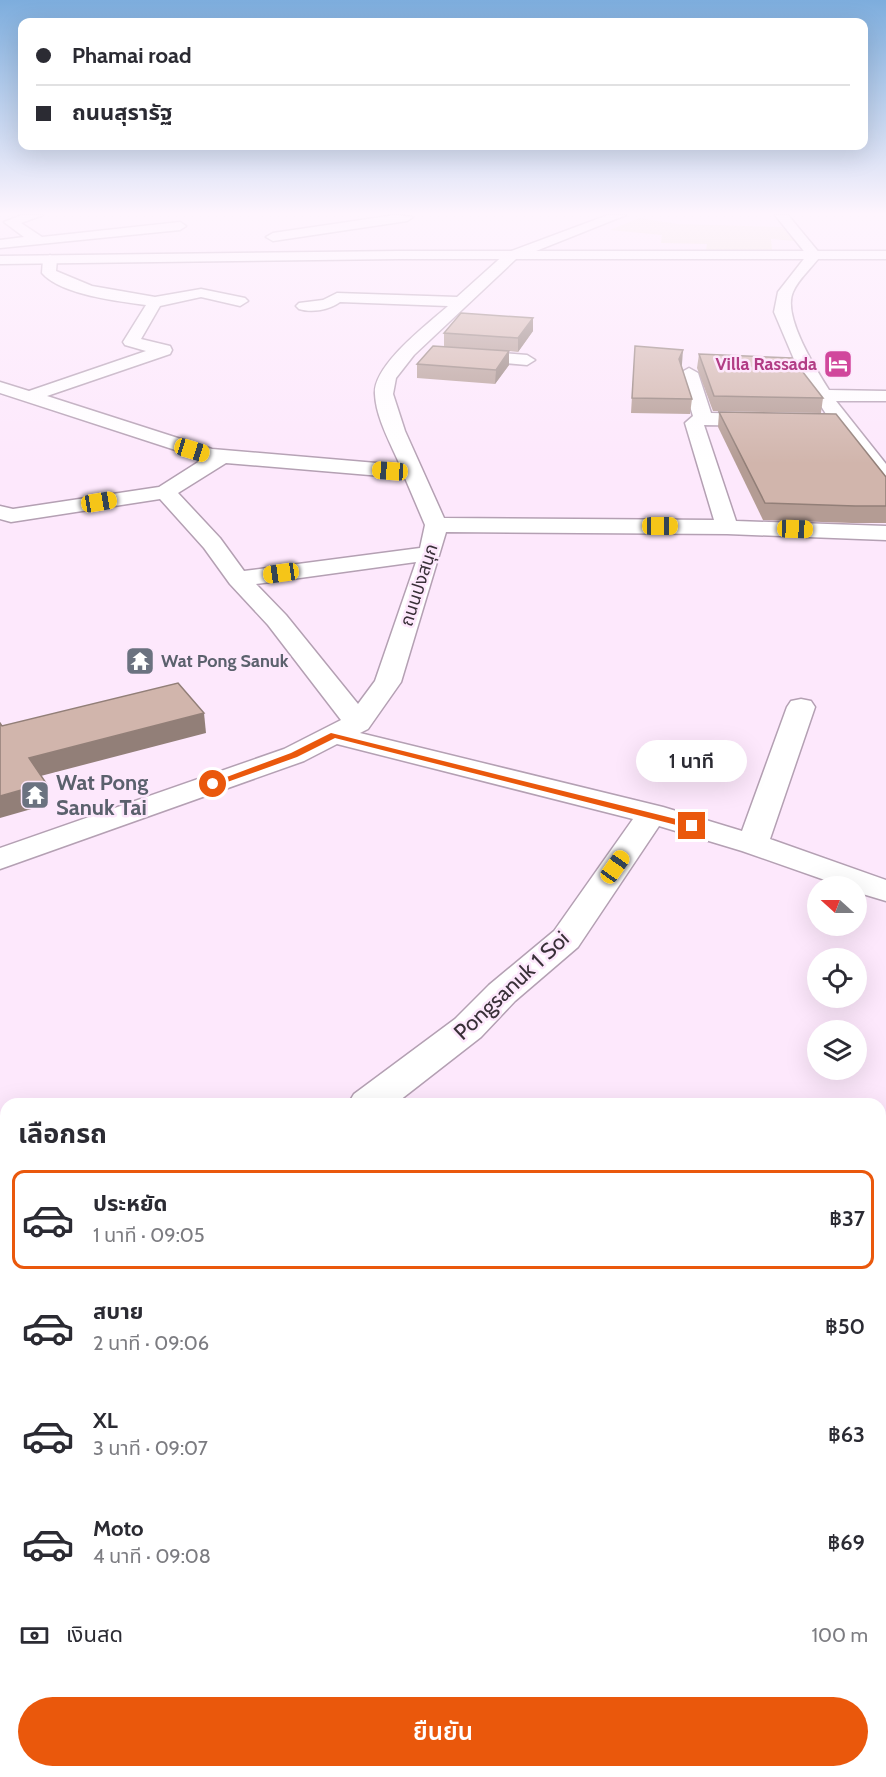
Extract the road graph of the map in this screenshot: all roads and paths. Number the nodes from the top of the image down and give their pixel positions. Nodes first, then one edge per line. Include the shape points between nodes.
1 (129, 298) edge
2 (183, 298) edge
3 (225, 298) edge
4 (332, 298) edge
5 (360, 298) edge
6 (467, 298) edge
7 (784, 298) edge
8 (240, 301) dead end
9 (155, 302) junction
10 (463, 302) junction
11 (304, 306) dead end
12 (408, 351) junction
13 (527, 360) dead end
14 (689, 373) dead end
15 (0, 387) edge
16 (823, 395) junction
17 (31, 396) junction
18 (886, 396) edge
19 (703, 418) junction
20 (783, 420) edge
21 (817, 421) edge
22 (840, 421) junction
23 (222, 457) junction
24 (412, 472) junction
25 (886, 477) edge
26 (165, 492) junction
27 (0, 512) edge
28 (436, 525) junction
29 (727, 527) junction
30 (886, 533) edge
31 (430, 553) junction
32 (238, 579) junction
33 (801, 707) dead end
34 (346, 729) junction
35 (652, 814) junction
36 (753, 844) junction
37 (0, 859) edge
38 (886, 891) edge
39 (376, 1098) edge

1 - 9 street
2 - 9 street
3 - 8 street
4 - 11 street via 327,304
5 - 10 street
6 - 10 street, ถนนปงสนุก
7 - 16 street via 782,312
9 - 17 street via 131,342 164,350 160,354
10 - 12 street, ถนนปงสนุก
12 - 13 street
12 - 24 street, ถนนปงสนุก via 387,378 384,394
14 - 19 street
15 - 17 street
16 - 18 street
16 - 22 street
17 - 23 street via 156,440
19 - 20 street
19 - 29 street via 694,423
21 - 22 street
22 - 25 street
23 - 24 street
23 - 26 street
24 - 28 street, ถนนปงสนุก
26 - 27 street via 11,516
26 - 32 street via 212,543
28 - 29 street
28 - 31 street, ถนนปงสนุก
29 - 30 street
31 - 32 street
31 - 34 street, ถนนปงสนุก via 388,682
32 - 34 street via 277,620
33 - 36 street
34 - 35 street
34 - 37 street via 294,755
35 - 36 street
35 - 39 street, Pongsanuk 1 Soi via 566,939 502,993 468,1028
36 - 38 street

